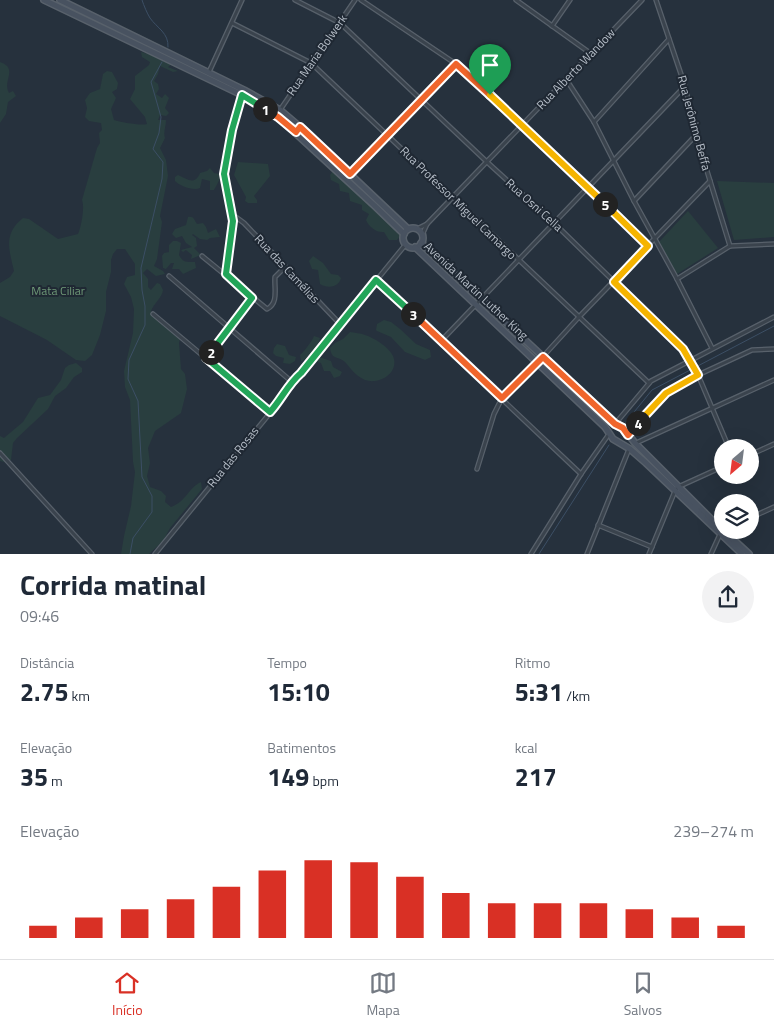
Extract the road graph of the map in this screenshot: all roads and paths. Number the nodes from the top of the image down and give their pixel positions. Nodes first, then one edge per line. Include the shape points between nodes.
1 (44, 0) edge
2 (60, 0) edge
3 (242, 0) edge
4 (295, 0) edge
5 (355, 0) edge
6 (362, 0) edge
7 (516, 0) edge
8 (570, 0) edge
9 (642, 0) edge
10 (656, 0) edge
11 (232, 23) junction
12 (340, 23) junction
13 (552, 26) junction
14 (669, 39) junction
15 (590, 53) junction
16 (311, 63) junction
17 (456, 64) junction
18 (209, 73) junction
19 (566, 79) junction
20 (685, 86) junction
21 (243, 92) junction
22 (422, 99) junction
23 (280, 110) junction
24 (594, 122) junction
25 (521, 126) junction
26 (298, 129) junction
27 (387, 134) junction
28 (696, 135) junction
29 (613, 160) junction
30 (487, 162) junction
31 (350, 174) junction
32 (710, 181) junction
33 (587, 186) junction
34 (453, 198) junction
35 (634, 201) junction
36 (232, 215) junction
37 (553, 222) junction
38 (428, 224) junction
39 (408, 229) junction
40 (417, 229) junction
41 (404, 234) junction
42 (422, 235) junction
43 (655, 239) junction
44 (421, 243) junction
45 (406, 244) junction
46 (774, 244) edge
47 (648, 246) junction
48 (730, 246) junction
49 (415, 247) junction
50 (202, 256) dead end
51 (518, 260) junction
52 (285, 267) junction
53 (226, 274) junction
54 (169, 276) dead end
55 (677, 279) junction
56 (376, 280) junction
57 (614, 282) junction
58 (252, 298) junction
59 (481, 299) junction
60 (476, 304) junction
61 (154, 314) dead end
62 (774, 317) edge
63 (578, 318) junction
64 (340, 324) junction
65 (229, 327) junction
66 (441, 341) junction
67 (712, 348) junction
68 (774, 349) edge
69 (543, 357) junction
70 (206, 358) junction
71 (691, 361) junction
72 (538, 362) junction
73 (698, 375) junction
74 (774, 380) edge
75 (292, 382) junction
76 (649, 383) junction
77 (581, 393) junction
78 (502, 398) junction
79 (576, 398) junction
80 (712, 408) junction
81 (270, 412) junction
82 (615, 424) junction
83 (609, 433) junction
84 (628, 435) junction
85 (725, 439) edge
86 (620, 442) junction
87 (635, 443) junction
88 (774, 444) edge
89 (630, 449) junction
90 (759, 451) edge
91 (0, 452) edge
92 (648, 461) junction
93 (477, 469) dead end
94 (714, 471) edge
95 (581, 474) junction
96 (676, 489) junction
97 (774, 507) edge
98 (759, 514) edge
99 (714, 524) edge
100 (598, 525) junction
101 (718, 539) edge
102 (728, 539) edge
103 (731, 539) edge
104 (652, 547) junction
105 (92, 554) edge
106 (155, 554) edge
107 (531, 554) edge
108 (587, 554) edge
109 (649, 554) edge
110 (711, 554) edge
111 (742, 554) edge
112 (749, 554) edge

1 - 21 main road
2 - 18 main road
3 - 11 street
4 - 12 street, Rua Osni Cella
5 - 12 street, Rua Maria Bolwerk
6 - 17 street
7 - 13 street
8 - 13 street
9 - 15 street, Rua Alberto Wandow
10 - 14 street, Rua Jerônimo Beffa
11 - 16 street, Rua Professor Miguel Camargo
11 - 18 street
12 - 16 street, Rua Maria Bolwerk
12 - 22 street, Rua Osni Cella
13 - 15 street
14 - 20 street, Rua Jerônimo Beffa
14 - 24 street
15 - 19 street, Rua Alberto Wandow
16 - 23 street, Rua Maria Bolwerk
16 - 27 street, Rua Professor Miguel Camargo
17 - 22 street
17 - 25 street
18 - 21 main road
19 - 24 street
19 - 25 street, Rua Alberto Wandow
20 - 28 street, Rua Jerônimo Beffa
20 - 29 street
21 - 23 main road
21 - 26 main road
21 - 36 street via 235,115 224,174
22 - 27 street
22 - 30 street, Rua Osni Cella
23 - 26 main road
24 - 29 street
25 - 30 street, Rua Alberto Wandow
25 - 33 street
26 - 31 main road
26 - 41 main road
27 - 31 street
27 - 34 street, Rua Professor Miguel Camargo
28 - 32 street, Rua Jerônimo Beffa
28 - 35 street
29 - 33 street
29 - 35 street
30 - 34 street, Rua Alberto Wandow
30 - 37 street, Rua Osni Cella
31 - 39 main road
32 - 43 street
32 - 48 street, Rua Jerônimo Beffa
33 - 37 street
33 - 47 street
34 - 38 street, Rua Alberto Wandow
34 - 51 street, Rua Professor Miguel Camargo
35 - 43 street
36 - 52 street, Rua das Camélias via 244,223
36 - 53 street
37 - 51 street
37 - 57 street, Rua Osni Cella
38 - 40 street, Rua Alberto Wandow
38 - 42 street, Rua Alberto Wandow
39 - 40 main road
39 - 41 main road
40 - 42 main road
41 - 45 main road
42 - 44 main road
43 - 47 street
43 - 55 street
44 - 49 main road
44 - 59 main road, Avenida Martin Luther King
45 - 49 main road
45 - 56 street, Rua das Rosas
46 - 48 street
47 - 57 street
48 - 55 street
49 - 60 main road, Avenida Martin Luther King
50 - 53 street
51 - 59 street
51 - 63 street, Rua Professor Miguel Camargo
52 - 58 street via 275,277 275,299 271,307 264,308
52 - 64 street, Rua das Camélias
53 - 58 street
54 - 65 street
55 - 67 street
56 - 64 street, Rua das Rosas
56 - 66 street
57 - 63 street
57 - 71 street, Rua Osni Cella via 683,349
58 - 65 street
59 - 60 street
59 - 69 main road, Avenida Martin Luther King
60 - 66 street
60 - 72 main road, Avenida Martin Luther King
61 - 70 street
62 - 67 street
63 - 69 street
63 - 76 street, Rua Professor Miguel Camargo
64 - 75 street, Rua das Rosas
65 - 70 street
65 - 75 street
66 - 78 street
67 - 71 street
68 - 73 street via 752,350
69 - 72 street
69 - 77 main road, Avenida Martin Luther King
70 - 81 street
71 - 73 street, Rua Osni Cella
71 - 76 street
72 - 78 street
72 - 79 main road, Avenida Martin Luther King
73 - 80 street, Rua Osni Cella
73 - 84 street via 666,393
74 - 80 street
75 - 81 street, Rua das Rosas
76 - 82 street
77 - 79 main road
77 - 82 main road, Avenida Martin Luther King
78 - 93 street
78 - 95 street
79 - 83 main road, Avenida Martin Luther King
80 - 85 street, Rua Osni Cella
80 - 87 street
81 - 106 street, Rua das Rosas
82 - 83 main road
82 - 84 main road, Avenida Martin Luther King
83 - 86 main road, Avenida Martin Luther King
83 - 95 street
84 - 86 main road
84 - 87 main road, Avenida Martin Luther King
86 - 89 main road, Avenida Martin Luther King
87 - 92 main road, Avenida Martin Luther King
88 - 90 street
89 - 92 main road, Avenida Martin Luther King
89 - 100 street
91 - 105 street
92 - 96 main road, Avenida Martin Luther King
94 - 96 street
95 - 107 street
96 - 99 main road, Avenida Martin Luther King
96 - 104 street
97 - 98 street
100 - 104 street
100 - 108 street
101 - 110 street
102 - 111 main road, Avenida Martin Luther King
103 - 112 main road, Avenida Martin Luther King
104 - 109 street

